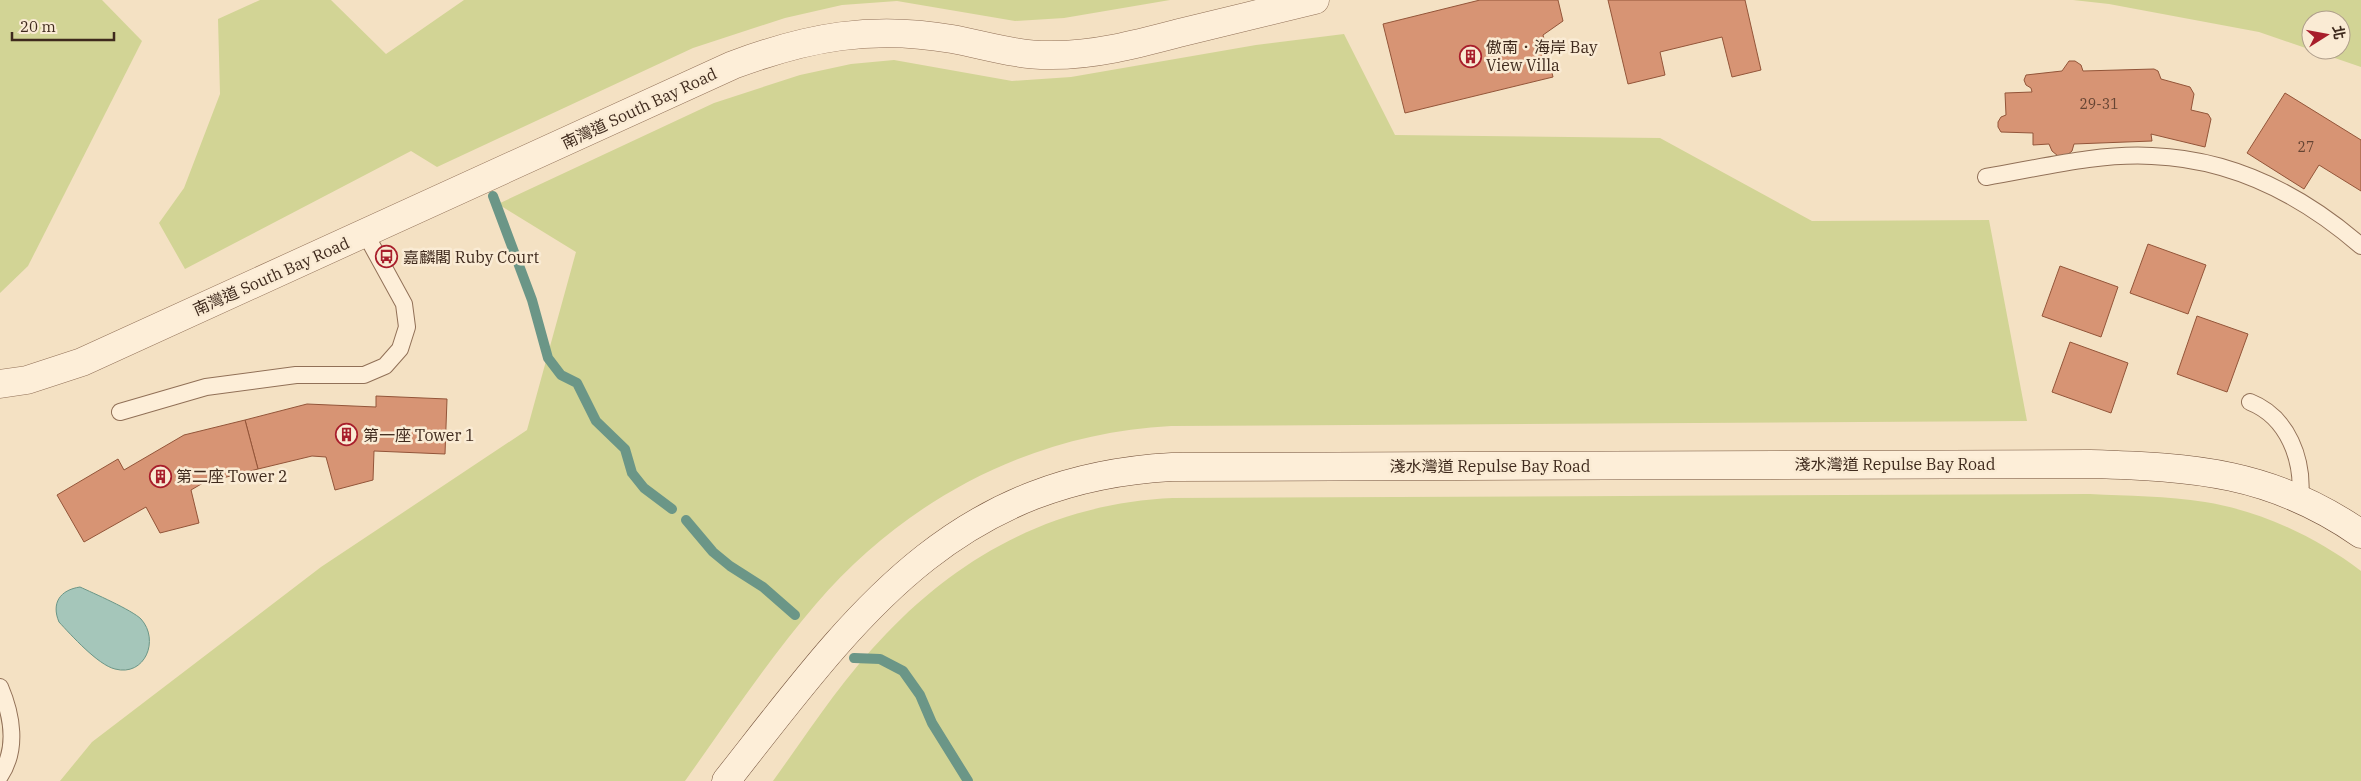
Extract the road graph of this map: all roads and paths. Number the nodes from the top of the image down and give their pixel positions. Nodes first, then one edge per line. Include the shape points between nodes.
1 (1315, 0) edge
2 (1986, 177) dead end
3 (365, 233) junction
4 (2361, 246) edge
5 (0, 384) edge
6 (2250, 402) dead end
7 (120, 412) dead end
8 (2300, 499) junction
9 (2361, 534) edge
10 (0, 687) edge
11 (0, 776) edge
12 (726, 781) edge

1 - 3 main road, 南灣道 South Bay Road via 1122,48 1073,55 1027,54 952,39 887,33 805,41 733,66
2 - 4 lane via 2088,159 2152,156 2216,165 2277,187 2332,221
3 - 5 main road, 南灣道 South Bay Road via 82,362 37,378
3 - 7 lane via 404,304 407,327 400,349 385,366 364,375 296,375 206,387
6 - 8 lane via 2272,414 2295,451 2302,480
8 - 9 main road, 淺水灣道 Repulse Bay Road
8 - 12 main road, 淺水灣道 Repulse Bay Road via 2251,481 2212,472 2097,464 1182,467 1127,471 1082,480 1030,497 977,522 927,555 863,613 819,663
10 - 11 lane via 9,707 12,729 10,751

